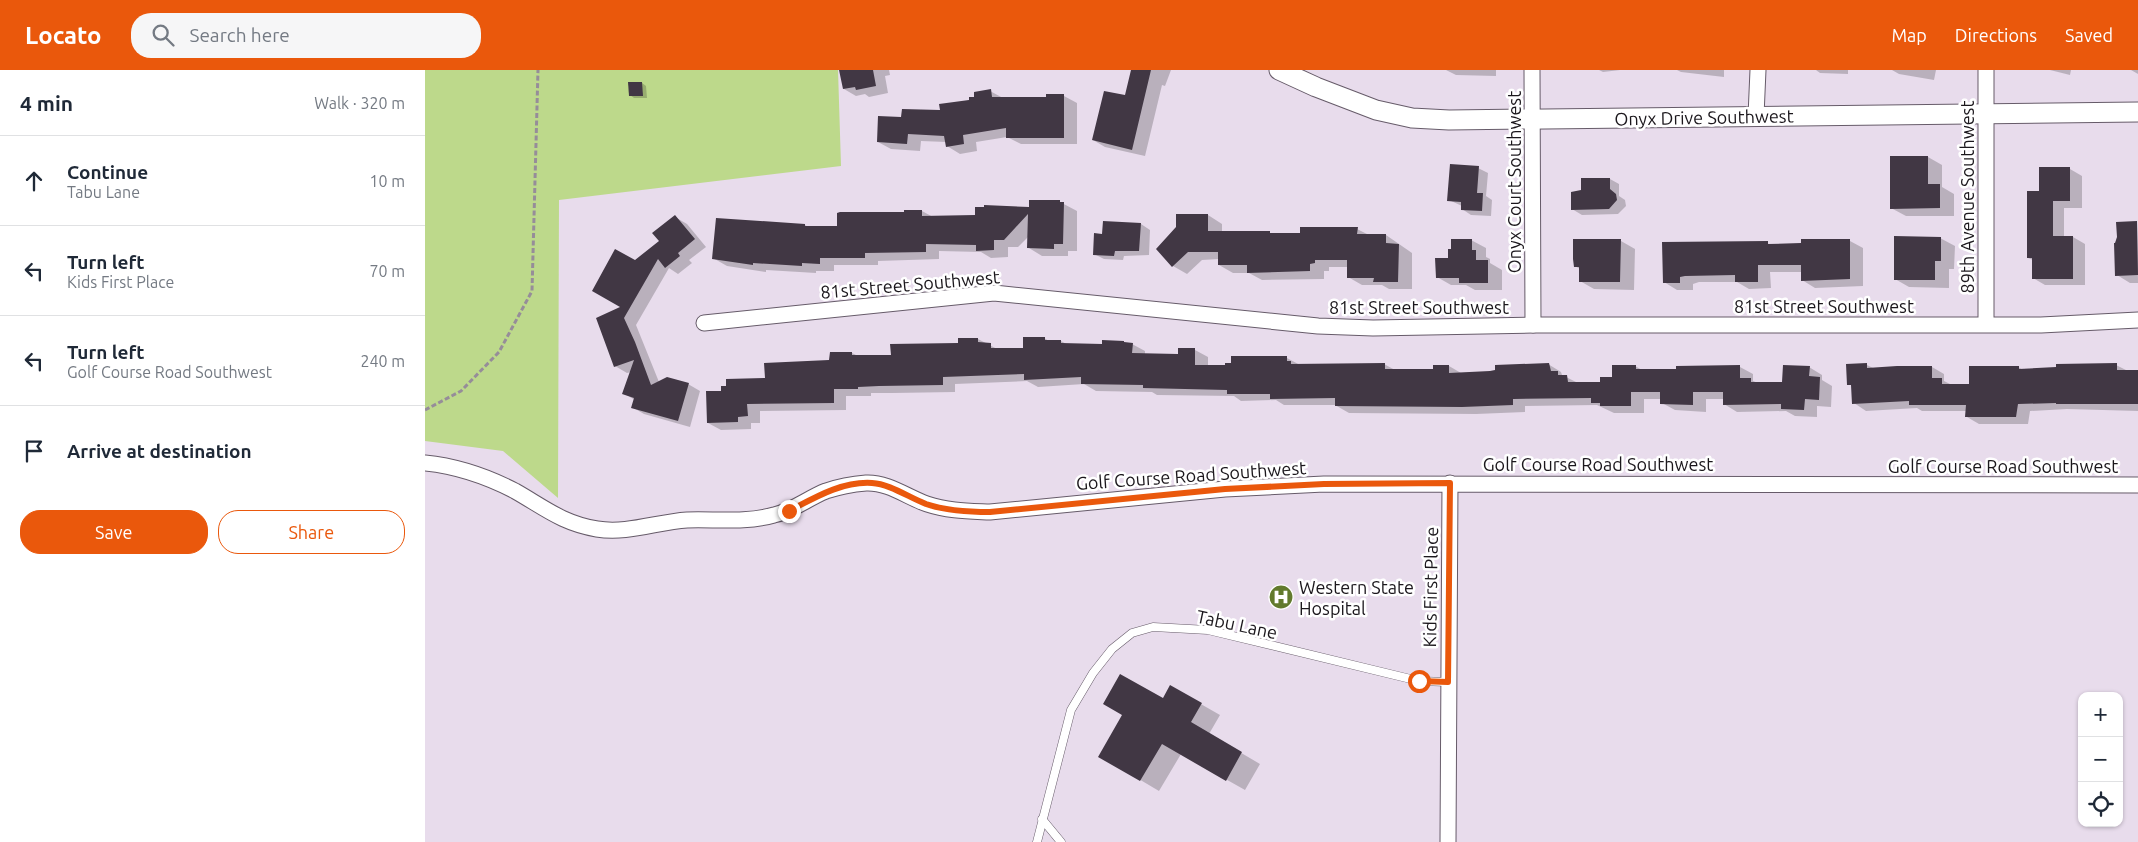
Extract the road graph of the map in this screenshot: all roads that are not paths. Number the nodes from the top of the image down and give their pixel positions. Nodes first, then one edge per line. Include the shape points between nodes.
1 (1279, 70) edge
2 (1532, 70) edge
3 (1758, 70) edge
4 (1985, 70) edge
5 (2138, 112) edge
6 (1987, 114) junction
7 (1756, 116) junction
8 (1532, 119) junction
9 (2138, 320) edge
10 (704, 323) dead end
11 (1986, 324) junction
12 (1533, 325) junction
13 (425, 463) edge
14 (1450, 483) junction
15 (2138, 485) edge
16 (1448, 682) junction
17 (1043, 819) junction
18 (1037, 842) edge
19 (1061, 842) edge
20 (1448, 842) edge

1 - 8 street, Onyx Drive Southwest via 1359,104 1412,118
2 - 8 street, Onyx Court Southwest
3 - 7 street
4 - 6 street, 89th Avenue Southwest
5 - 6 street, Onyx Drive Southwest
6 - 7 street, Onyx Drive Southwest
6 - 11 street, 89th Avenue Southwest
7 - 8 street, Onyx Drive Southwest
8 - 12 street, Onyx Court Southwest
9 - 11 street, 81st Street Southwest
10 - 12 street, 81st Street Southwest via 994,293 1318,326
11 - 12 street, 81st Street Southwest
13 - 14 street, Golf Course Road Southwest via 487,478 557,518 614,531 687,520 744,520 773,516 825,492 864,483 887,487 928,505 957,511 990,512 1225,489
14 - 15 street, Golf Course Road Southwest
14 - 16 street, Kids First Place
16 - 17 lane, Tabu Lane via 1419,681 1208,630 1153,627 1132,633 1111,649 1071,710
16 - 20 street, Kids First Place
17 - 18 lane, Tabu Lane
17 - 19 lane

